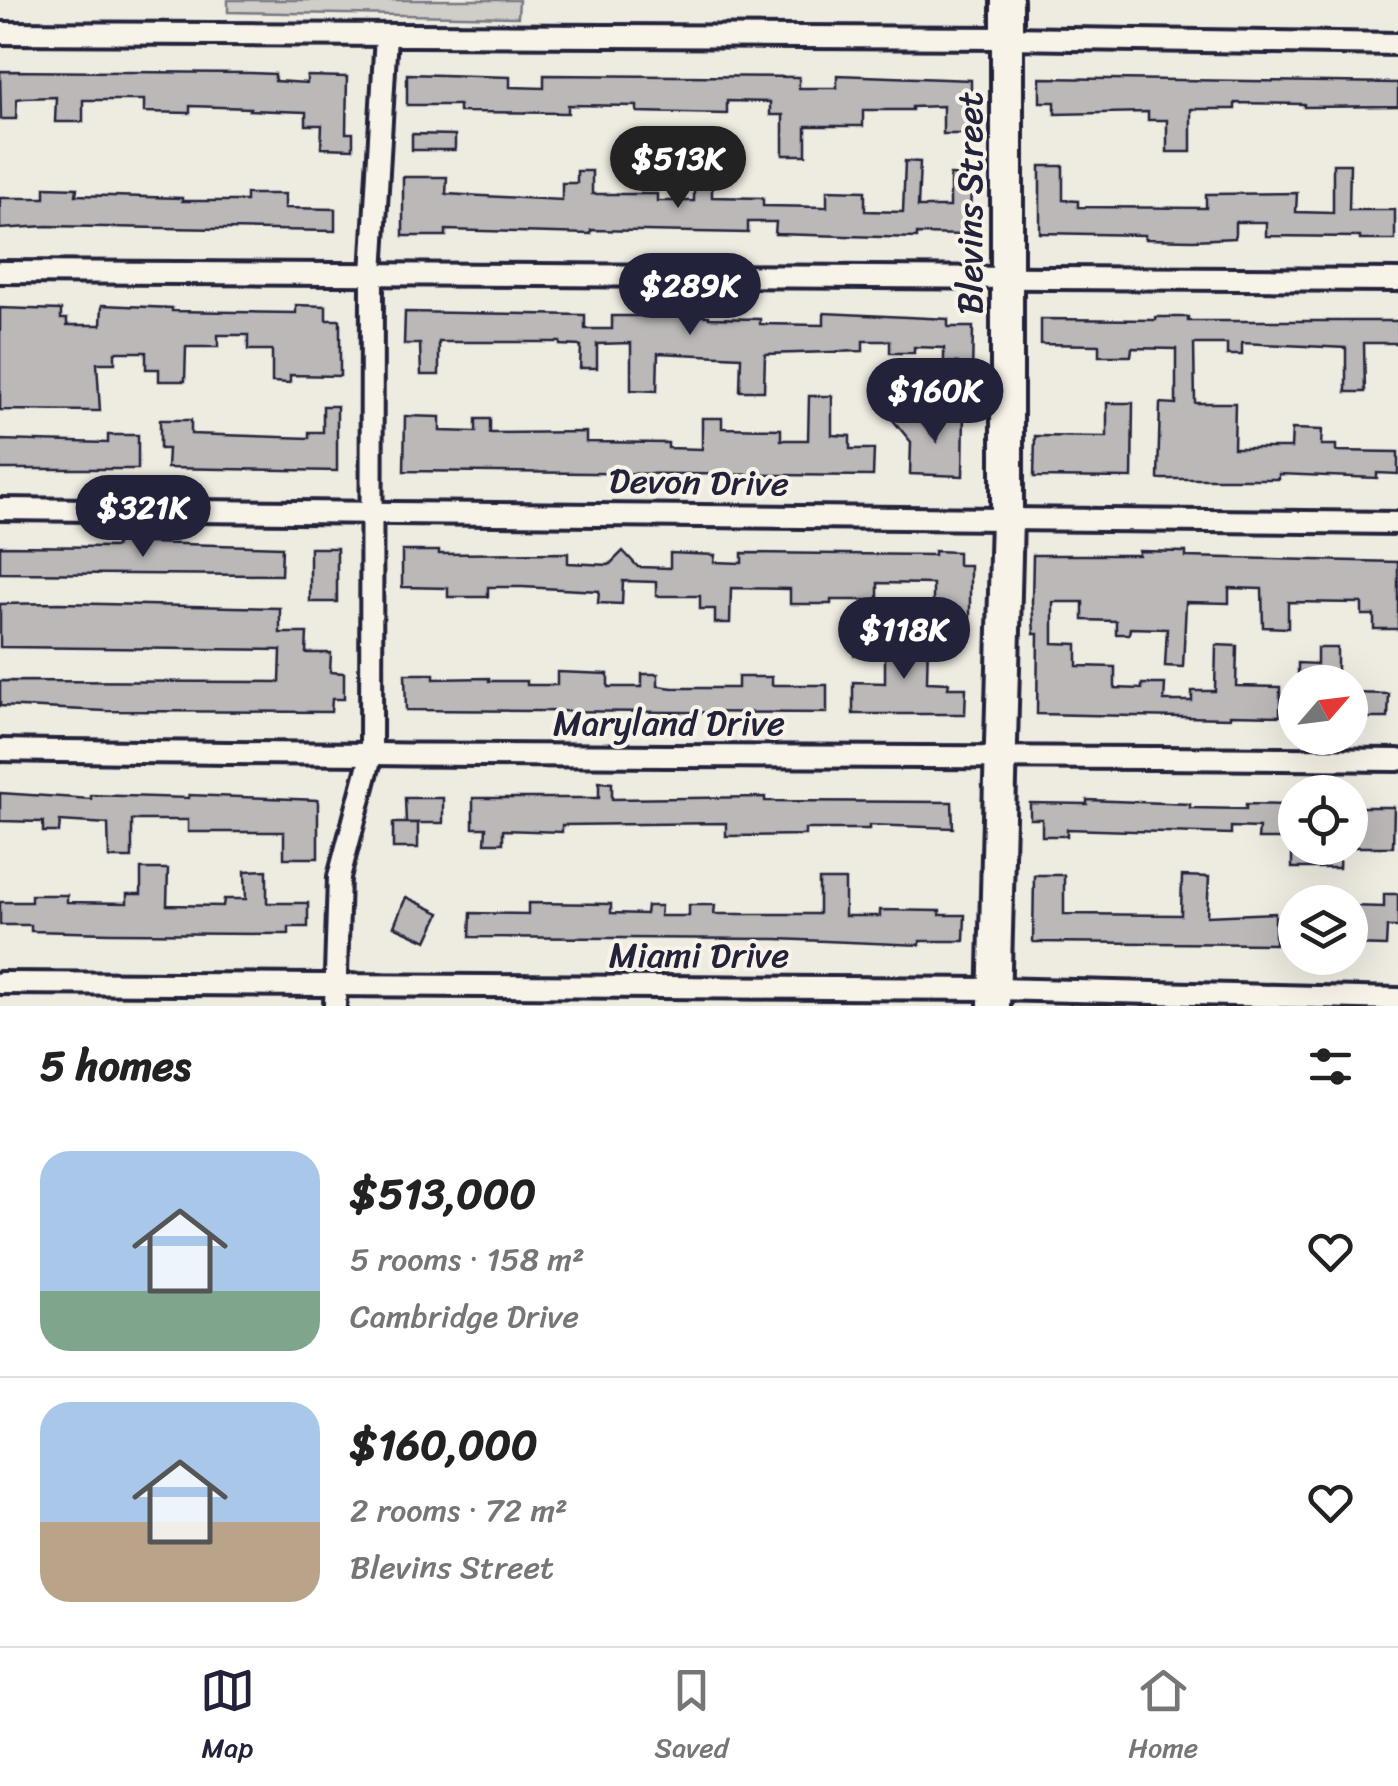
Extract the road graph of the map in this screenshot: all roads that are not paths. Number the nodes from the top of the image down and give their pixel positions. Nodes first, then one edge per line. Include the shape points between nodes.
1 (1007, 0) edge
2 (0, 33) edge
3 (386, 35) junction
4 (1006, 38) junction
5 (1398, 44) edge
6 (0, 272) edge
7 (372, 274) junction
8 (1008, 278) junction
9 (1398, 280) edge
10 (0, 509) edge
11 (371, 512) junction
12 (1007, 517) junction
13 (1398, 523) edge
14 (0, 750) edge
15 (371, 756) junction
16 (1000, 756) junction
17 (1398, 760) edge
18 (0, 983) edge
19 (335, 996) edge
20 (994, 998) edge
21 (1398, 999) edge

1 - 4 street, Blevins Street
2 - 3 street
3 - 4 street
3 - 7 street
4 - 5 street
4 - 8 street, Blevins Street
6 - 7 street
7 - 8 street
7 - 11 street
8 - 9 street
8 - 12 street, Blevins Street
10 - 11 street, Devon Drive
11 - 12 street, Devon Drive
11 - 15 street
12 - 13 street, Devon Drive
12 - 16 street, Blevins Street
14 - 15 street, Maryland Drive
15 - 16 street, Maryland Drive
15 - 19 street via 340,877
16 - 17 street, Maryland Drive
16 - 20 street, Blevins Street
18 - 19 street, Miami Drive
19 - 20 street, Miami Drive
20 - 21 street, Miami Drive

